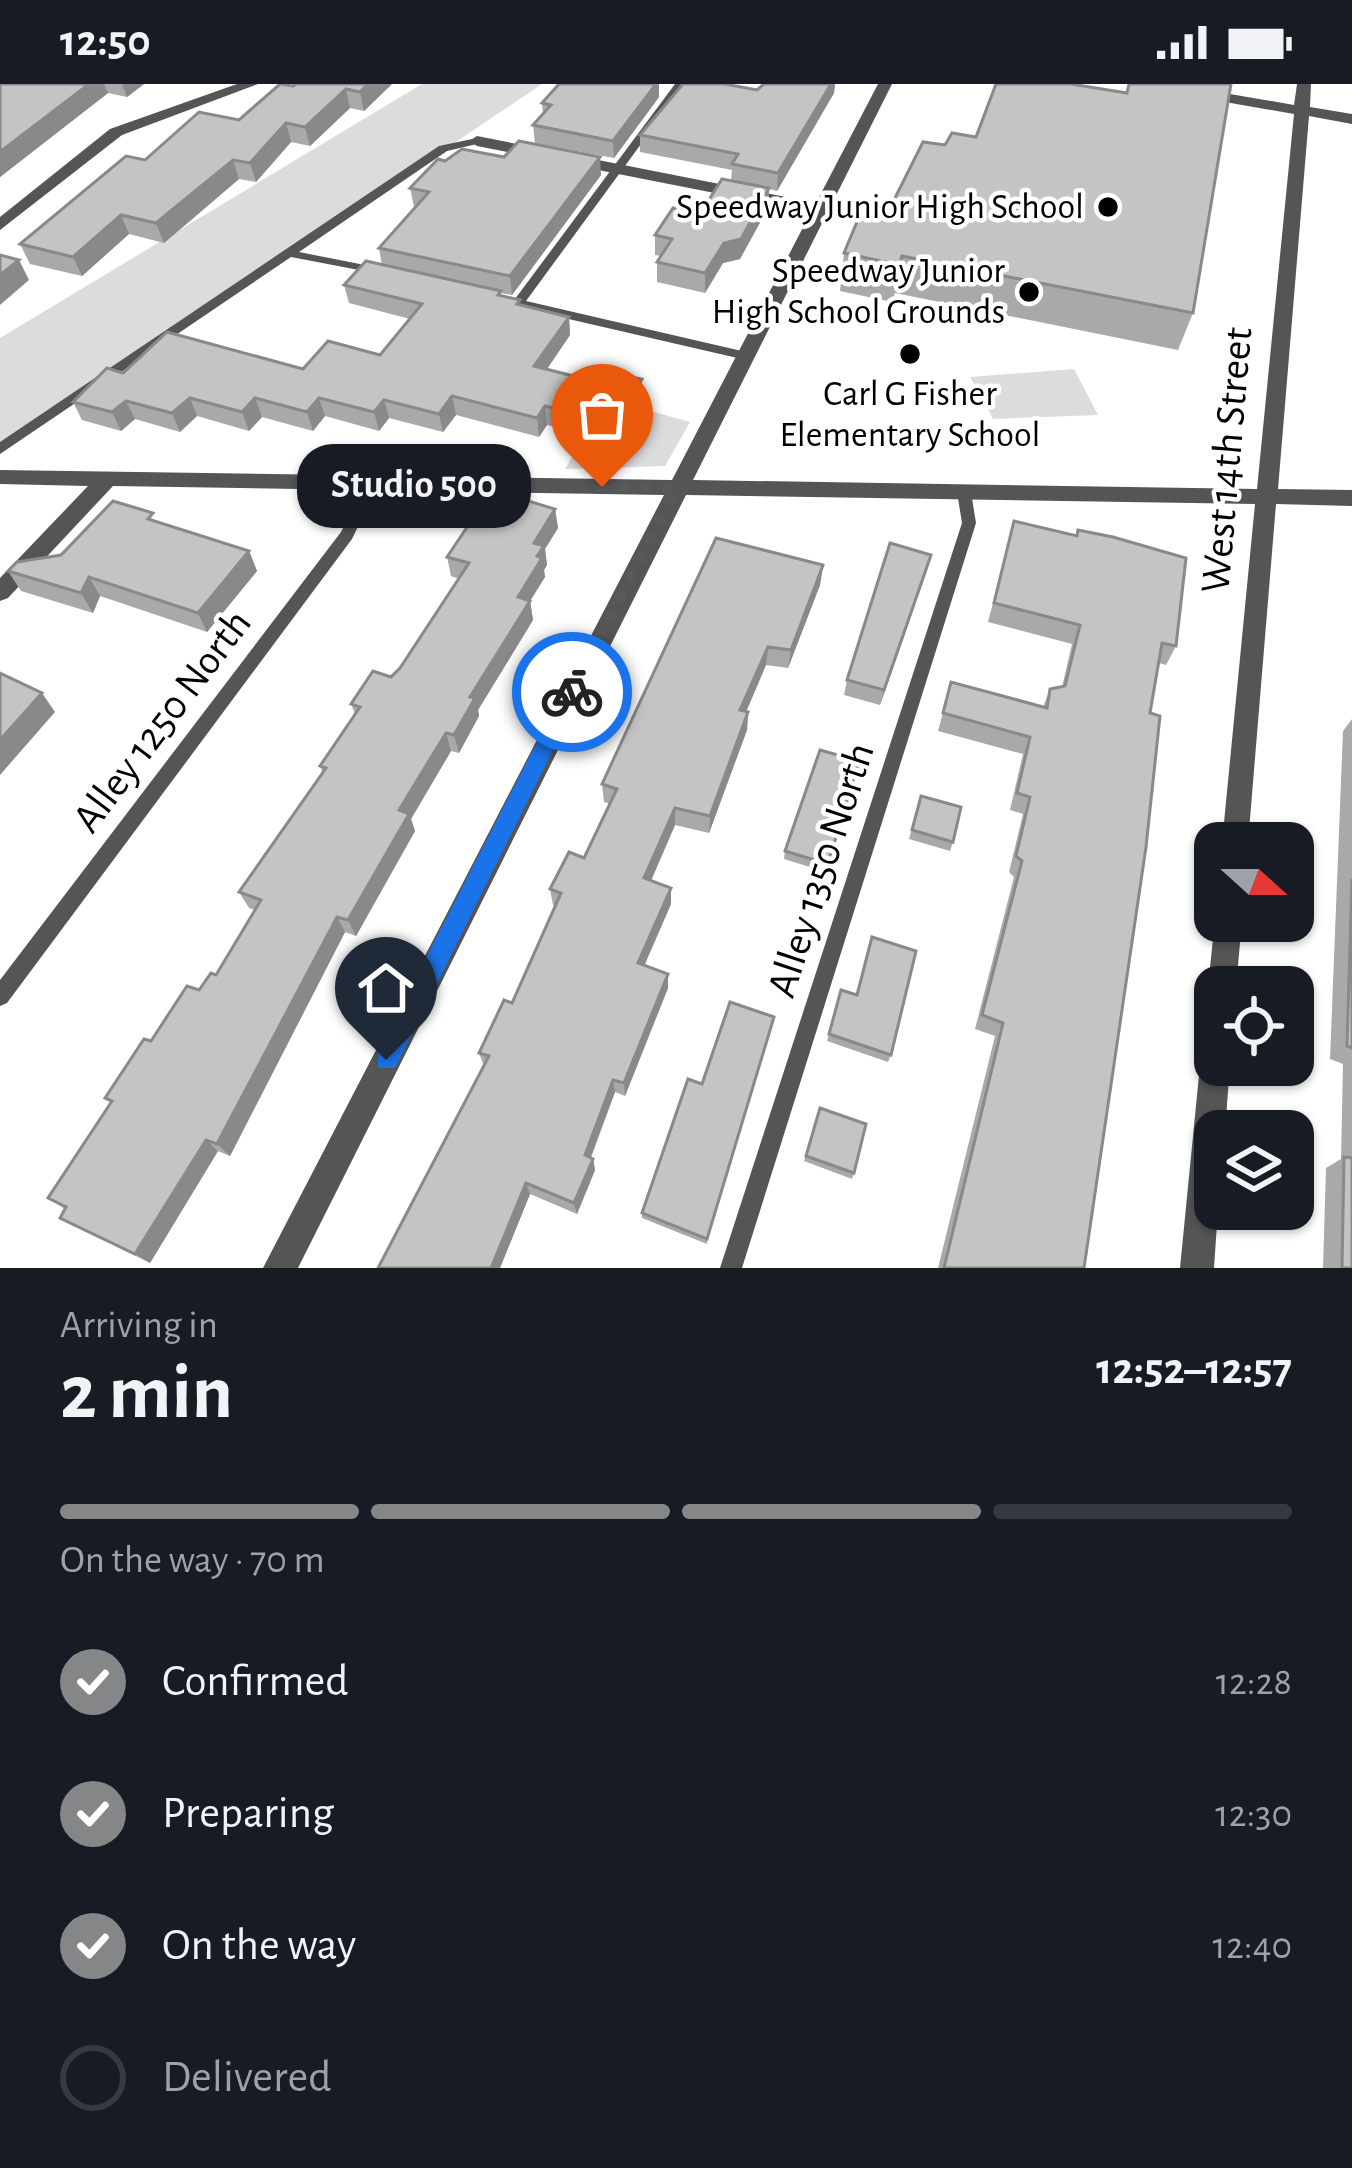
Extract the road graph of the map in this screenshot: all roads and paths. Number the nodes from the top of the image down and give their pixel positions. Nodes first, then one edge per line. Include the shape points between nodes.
1 (251, 84) edge
2 (680, 84) edge
3 (885, 84) edge
4 (1145, 84) edge
5 (1304, 84) edge
6 (1301, 110) junction
7 (1352, 119) edge
8 (477, 141) joint
9 (618, 168) junction
10 (822, 209) junction
11 (0, 225) edge
12 (293, 254) junction
13 (400, 276) edge
14 (479, 294) edge
15 (518, 303) junction
16 (746, 356) junction
17 (0, 449) edge
18 (0, 477) edge
19 (107, 479) junction
20 (372, 483) junction
21 (676, 488) junction
22 (964, 492) junction
23 (1266, 497) junction
24 (1352, 498) edge
25 (0, 592) edge
26 (1237, 822) edge
27 (0, 996) edge
28 (1213, 1086) edge
29 (280, 1268) edge
30 (731, 1268) edge
31 (1197, 1268) edge

1 - 11 street via 116,132
2 - 9 lane
3 - 10 street
4 - 6 street
5 - 6 street, West 14th Street
6 - 7 street
6 - 23 street, West 14th Street
8 - 9 street
8 - 12 lane via 443,148
9 - 10 street
9 - 15 lane
10 - 16 street
12 - 13 lane
12 - 17 lane
14 - 15 lane
15 - 16 lane
16 - 21 street
18 - 19 street
19 - 20 street
19 - 25 street
20 - 21 street
20 - 27 lane, Alley 1250 North via 347,535
21 - 22 street
21 - 29 street
22 - 23 street
22 - 30 lane, Alley 1350 North via 969,523
23 - 24 street
23 - 26 street, West 14th Street
28 - 31 street

